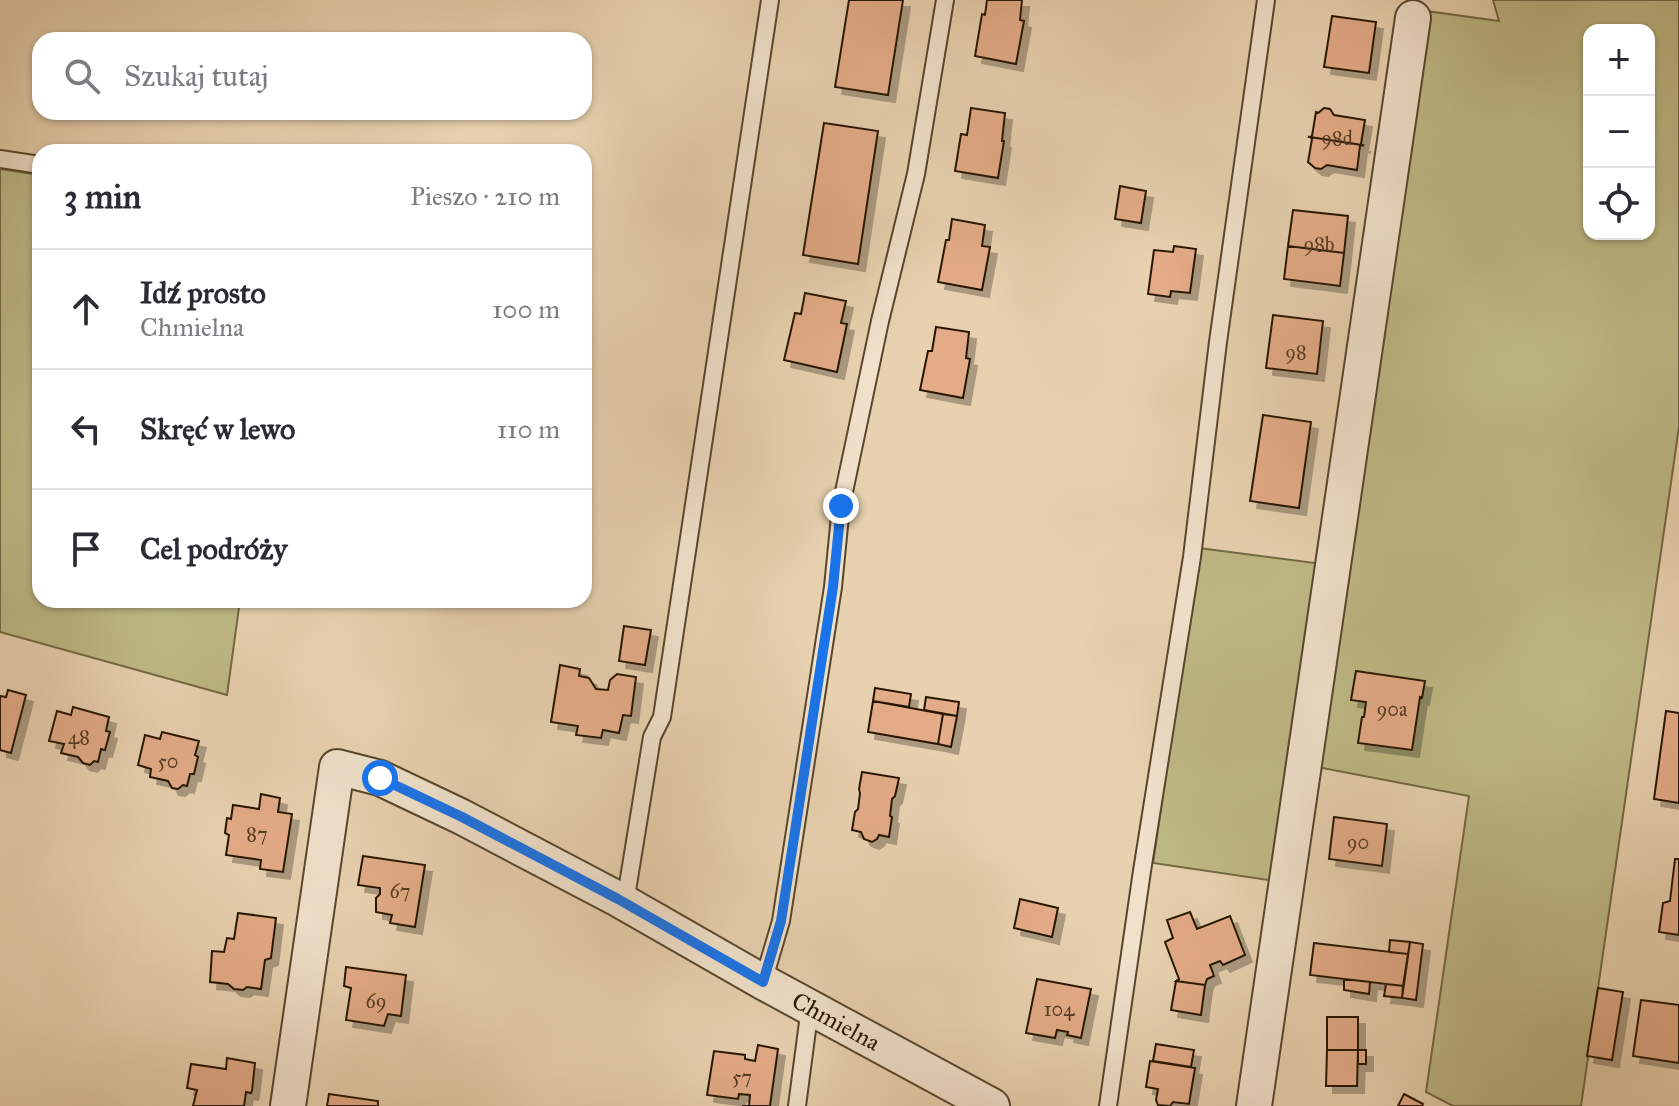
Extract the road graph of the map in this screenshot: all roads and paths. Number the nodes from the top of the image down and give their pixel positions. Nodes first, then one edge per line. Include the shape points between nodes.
1 (770, 0) edge
2 (945, 0) edge
3 (1266, 0) edge
4 (1413, 18) dead end
5 (0, 159) edge
6 (32, 164) edge
7 (625, 903) junction
8 (763, 982) junction
9 (810, 1007) junction
10 (288, 1106) edge
11 (797, 1106) edge
12 (992, 1106) edge
13 (1108, 1106) edge
14 (1254, 1106) edge

1 - 7 lane via 662,717 652,737
2 - 8 lane via 916,174 841,506 781,921
3 - 13 lane via 1192,557
4 - 14 street
5 - 6 lane
7 - 8 street, Chmielna
7 - 10 street, Chmielna via 380,778 337,767
8 - 9 street, Chmielna
9 - 11 lane
9 - 12 street, Chmielna

